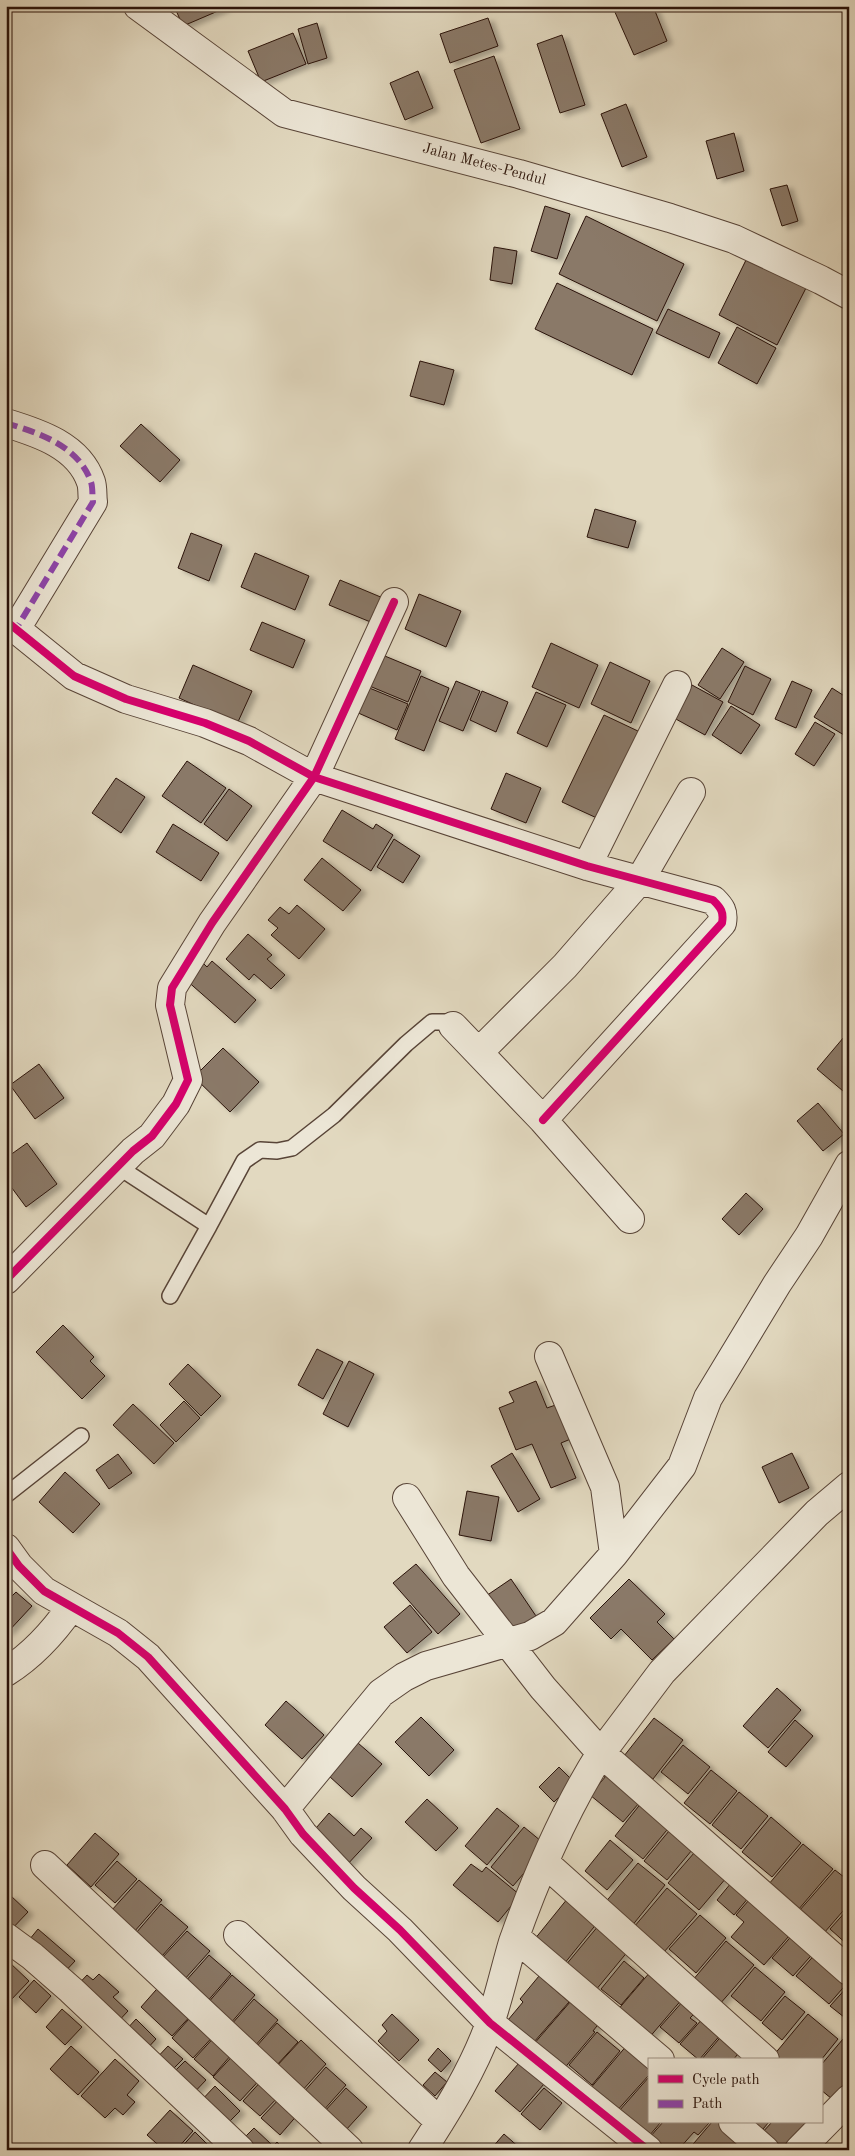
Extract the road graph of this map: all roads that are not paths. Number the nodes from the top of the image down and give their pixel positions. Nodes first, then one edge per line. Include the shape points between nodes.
1 (138, 6) edge
2 (849, 295) edge
3 (6, 423) edge
4 (394, 602) dead end
5 (11, 625) edge
6 (677, 685) dead end
7 (314, 777) junction
8 (691, 792) dead end
9 (587, 866) junction
10 (640, 880) junction
11 (453, 1026) joint
12 (479, 1052) junction
13 (543, 1120) junction
14 (849, 1165) edge
15 (117, 1166) junction
16 (630, 1219) dead end
17 (209, 1226) junction
18 (6, 1280) edge
19 (170, 1296) dead end
20 (549, 1356) dead end
21 (82, 1436) dead end
22 (849, 1486) edge
23 (6, 1495) edge
24 (407, 1498) dead end
25 (6, 1548) edge
26 (614, 1554) junction
27 (71, 1607) junction
28 (508, 1642) junction
29 (6, 1672) edge
30 (601, 1753) junction
31 (285, 1810) junction
32 (545, 1863) junction
33 (45, 1865) dead end
34 (238, 1935) dead end
35 (6, 1937) edge
36 (516, 1937) junction
37 (849, 1971) edge
38 (490, 2023) junction
39 (658, 2058) edge
40 (763, 2058) edge
41 (833, 2109) edge
42 (440, 2122) junction
43 (822, 2122) edge
44 (735, 2124) edge
45 (821, 2124) edge
46 (240, 2150) edge
47 (349, 2150) edge
48 (422, 2150) edge
49 (648, 2150) edge
50 (765, 2150) edge
51 (799, 2150) edge

1 - 2 street, Jalan Metes-Pendul via 284,113 519,174 670,218 734,239
3 - 5 street via 46,435 78,459 92,483 93,502
4 - 7 street
5 - 7 street via 74,676 126,700 205,723 249,741
6 - 9 street
7 - 9 street
7 - 15 street via 212,924 172,988 170,1005 188,1080 176,1104 152,1136
8 - 10 street
9 - 10 street
10 - 12 street via 565,966
10 - 13 street via 713,900 721,908 722,922
11 - 12 street
11 - 17 lane via 432,1022 334,1115 292,1148 260,1150 244,1161
12 - 13 street
13 - 16 street
14 - 26 street via 809,1236 708,1398 682,1466
15 - 17 lane
15 - 18 street
17 - 19 lane
20 - 26 street via 606,1487
21 - 23 lane
22 - 30 street via 817,1513 662,1672
24 - 28 street via 456,1576
25 - 27 street via 44,1592
26 - 28 street via 554,1622 530,1636
27 - 29 street via 56,1630 26,1660
27 - 31 street via 118,1633 148,1657
28 - 30 street via 543,1688
28 - 31 street via 426,1666 381,1693
30 - 32 street via 585,1778
30 - 37 street
31 - 38 street via 354,1888 400,1930
32 - 36 street
32 - 40 street
33 - 47 street
34 - 42 street
35 - 46 street via 71,1990
36 - 38 street
36 - 39 street
38 - 42 street via 462,2086
38 - 49 street
41 - 43 street
42 - 48 street
44 - 50 street
45 - 51 street

